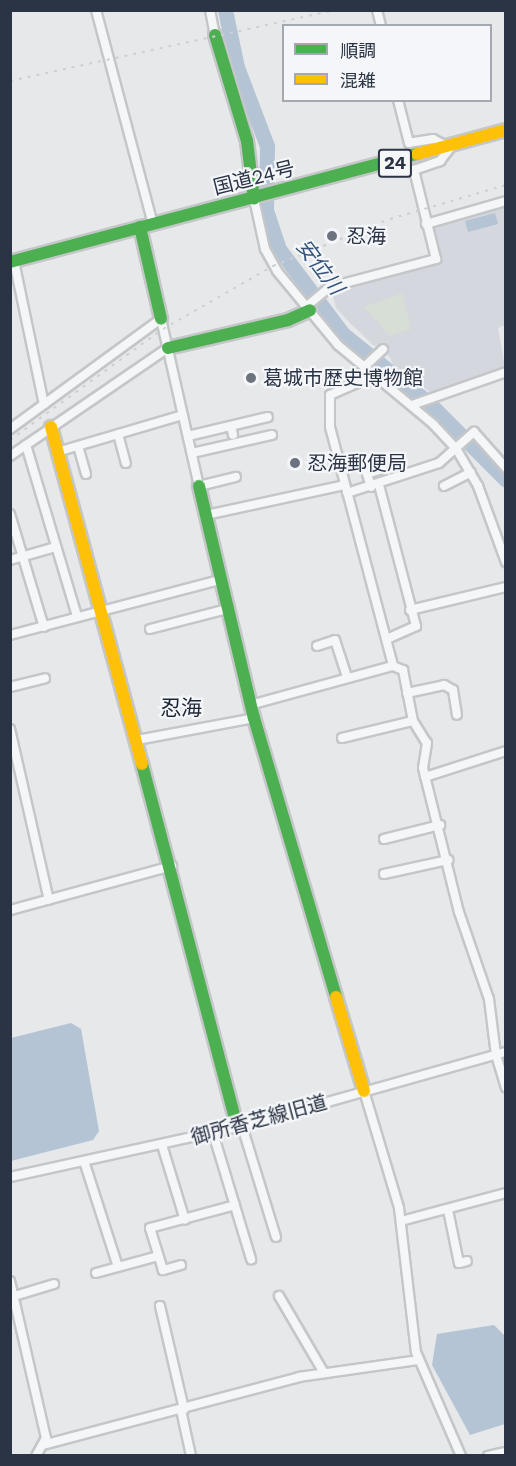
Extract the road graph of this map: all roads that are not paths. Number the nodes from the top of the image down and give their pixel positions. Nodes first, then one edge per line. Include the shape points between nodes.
1 (96, 10) edge
2 (210, 10) edge
3 (215, 35) joint
4 (399, 102) edge
5 (506, 130) edge
6 (450, 148) junction
7 (257, 198) junction
8 (506, 201) edge
9 (153, 224) junction
10 (426, 224) junction
11 (140, 227) junction
12 (12, 261) edge
13 (309, 306) junction
14 (160, 319) junction
15 (168, 348) junction
16 (379, 351) dead end
17 (365, 365) junction
18 (506, 372) edge
19 (375, 375) junction
20 (44, 404) junction
21 (415, 404) junction
22 (183, 415) junction
23 (263, 416) dead end
24 (51, 427) junction
25 (10, 429) edge
26 (118, 434) junction
27 (188, 435) junction
28 (272, 435) dead end
29 (27, 445) junction
30 (78, 446) junction
31 (458, 448) junction
32 (57, 452) junction
33 (192, 453) junction
34 (10, 456) edge
35 (126, 463) dead end
36 (506, 468) edge
37 (382, 469) dead end
38 (471, 472) junction
39 (86, 474) dead end
40 (236, 477) dead end
41 (200, 486) junction
42 (375, 486) junction
43 (444, 486) dead end
44 (346, 489) junction
45 (10, 514) edge
46 (206, 515) junction
47 (56, 547) junction
48 (23, 556) junction
49 (10, 560) edge
50 (506, 562) edge
51 (220, 580) junction
52 (506, 587) edge
53 (227, 609) junction
54 (98, 610) junction
55 (410, 610) junction
56 (76, 616) junction
57 (44, 627) junction
58 (150, 629) dead end
59 (10, 635) edge
60 (387, 639) junction
61 (317, 646) dead end
62 (393, 666) junction
63 (45, 678) dead end
64 (347, 678) junction
65 (10, 687) edge
66 (407, 693) junction
67 (250, 705) junction
68 (457, 715) dead end
69 (254, 718) junction
70 (413, 721) junction
71 (10, 729) edge
72 (342, 738) dead end
73 (137, 740) junction
74 (506, 751) edge
75 (425, 777) junction
76 (440, 825) junction
77 (384, 839) dead end
78 (448, 860) junction
79 (172, 866) junction
80 (384, 874) dead end
81 (50, 900) junction
82 (10, 910) edge
83 (506, 1052) edge
84 (496, 1055) junction
85 (506, 1088) edge
86 (364, 1091) junction
87 (239, 1127) junction
88 (213, 1133) junction
89 (162, 1145) junction
90 (84, 1161) junction
91 (10, 1177) edge
92 (506, 1193) edge
93 (235, 1205) junction
94 (448, 1210) junction
95 (185, 1220) junction
96 (401, 1221) junction
97 (276, 1237) dead end
98 (158, 1256) junction
99 (251, 1259) dead end
100 (466, 1261) dead end
101 (181, 1265) dead end
102 (118, 1267) junction
103 (96, 1273) dead end
104 (10, 1281) edge
105 (54, 1284) dead end
106 (12, 1296) edge
107 (279, 1296) dead end
108 (160, 1306) dead end
109 (419, 1360) junction
110 (324, 1373) junction
111 (182, 1409) junction
112 (46, 1443) junction
113 (506, 1452) edge
114 (39, 1454) edge
115 (191, 1455) edge
116 (461, 1455) edge
117 (488, 1455) edge

1 - 9 street
2 - 3 street
3 - 7 main road via 247,141
4 - 6 street via 409,143 433,139
5 - 6 main road, 国道24号 / 24
6 - 7 main road, 国道24号 / 24
6 - 10 street via 440,161 414,170
7 - 9 main road, 国道24号 / 24
7 - 13 street via 268,257
8 - 10 street
9 - 11 main road, 国道24号 / 24
10 - 13 street via 436,260 330,287
11 - 12 main road, 国道24号 / 24
11 - 14 main road
12 - 20 street
13 - 15 main road via 288,320
13 - 17 street
14 - 15 street
14 - 20 street
15 - 22 street
15 - 24 street
16 - 17 street
17 - 19 street
18 - 21 street
19 - 21 street
19 - 44 street via 330,395 331,433
20 - 25 street
21 - 31 street
22 - 26 street
22 - 27 street
23 - 27 street via 232,430
24 - 29 street
24 - 32 main road
26 - 30 street
26 - 35 street
27 - 33 street
28 - 33 street
29 - 34 street
29 - 47 street
30 - 32 street
30 - 39 street
31 - 36 street via 474,432
31 - 38 street
31 - 42 street via 428,468
32 - 54 main road
33 - 41 street
37 - 42 street via 367,474
38 - 43 street
38 - 50 street
40 - 41 street
41 - 46 main road
42 - 44 street
42 - 55 street
44 - 46 street
44 - 60 street
45 - 48 street
46 - 51 main road
47 - 48 street
47 - 56 street
48 - 49 street
48 - 57 street
51 - 53 main road
51 - 54 street
52 - 55 street
53 - 58 street
53 - 67 main road
54 - 56 street
54 - 73 main road
55 - 60 street via 416,626
56 - 57 street
57 - 59 street
60 - 62 street
61 - 64 street via 335,640
62 - 64 street
62 - 66 street via 403,670
63 - 65 street
64 - 67 street
66 - 68 street via 444,685 453,690
66 - 70 street
67 - 69 main road
69 - 73 street
69 - 86 main road
70 - 72 street
70 - 75 street via 428,743 423,761
71 - 81 street
73 - 79 main road
74 - 75 street
75 - 76 street
76 - 77 street
76 - 78 street
78 - 80 street
78 - 84 street via 489,999
79 - 81 street
79 - 87 main road
81 - 82 street
83 - 84 street, 御所香芝線旧道
84 - 85 street
84 - 86 street, 御所香芝線旧道
86 - 87 street, 御所香芝線旧道
86 - 96 street
87 - 88 street, 御所香芝線旧道
87 - 97 street
88 - 89 street, 御所香芝線旧道
88 - 93 street
89 - 90 street, 御所香芝線旧道
89 - 95 street
90 - 91 street, 御所香芝線旧道
90 - 102 street
92 - 94 street
93 - 95 street
93 - 99 street
94 - 96 street
94 - 100 street via 459,1263
95 - 98 street via 150,1228
96 - 109 street
98 - 101 street via 163,1270
98 - 102 street
102 - 103 street
104 - 106 street
105 - 106 street
106 - 112 street
107 - 110 street
108 - 111 street
109 - 110 street
109 - 116 street
110 - 111 street
111 - 112 street
111 - 115 street
112 - 114 street
113 - 117 street

